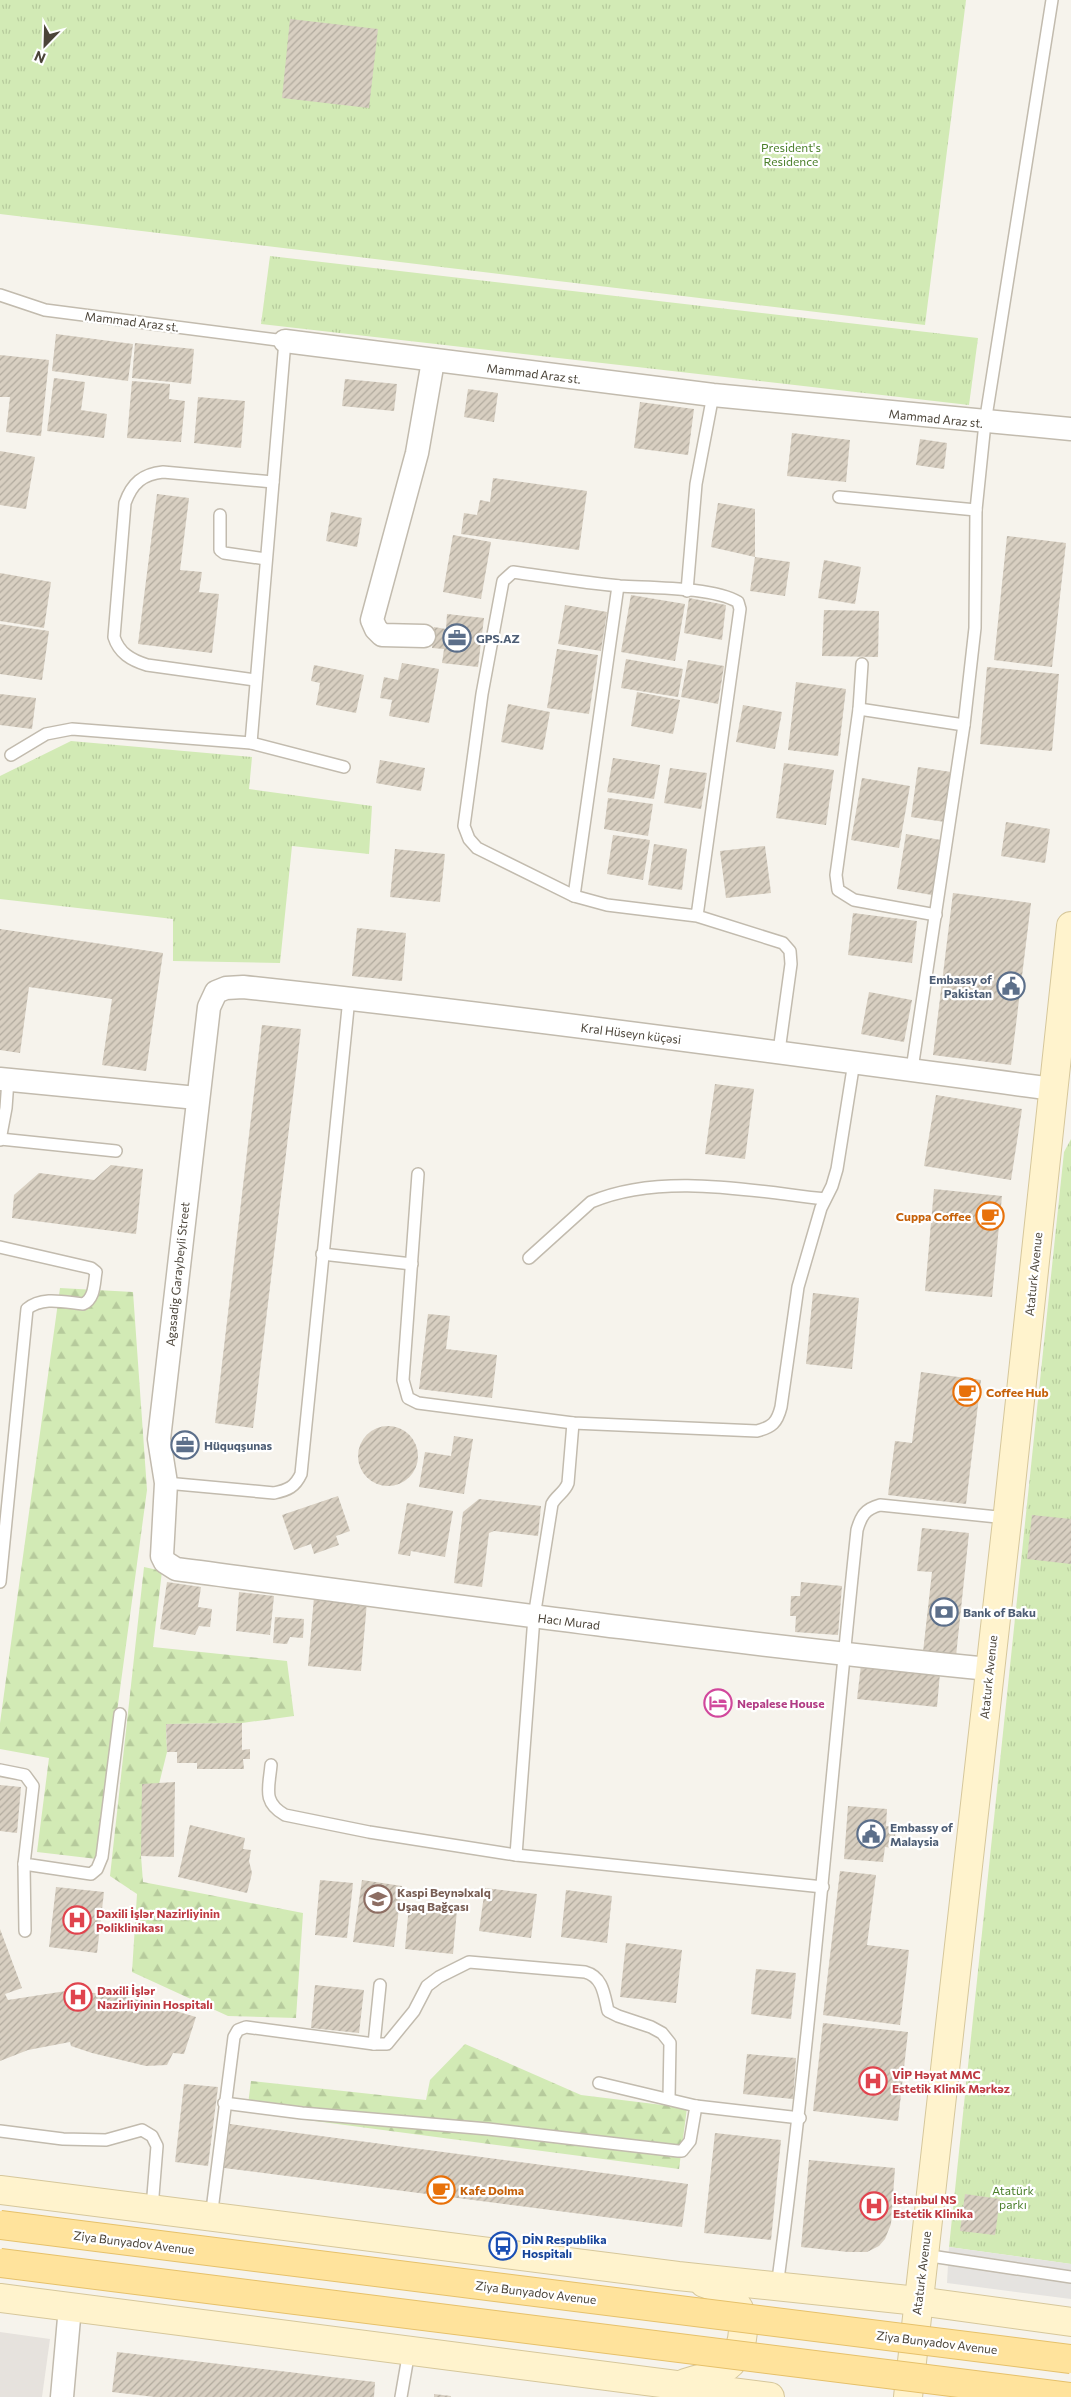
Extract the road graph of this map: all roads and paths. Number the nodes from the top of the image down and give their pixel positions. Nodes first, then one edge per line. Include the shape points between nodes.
1 (1052, 0) edge
2 (0, 295) edge
3 (285, 341) junction
4 (433, 361) junction
5 (713, 395) junction
6 (985, 422) junction
7 (1071, 429) edge
8 (273, 482) junction
9 (839, 497) dead end
10 (976, 510) junction
11 (220, 515) dead end
12 (266, 559) junction
13 (618, 586) junction
14 (687, 591) junction
15 (424, 636) dead end
16 (862, 664) dead end
17 (255, 680) junction
18 (859, 709) junction
19 (964, 725) junction
20 (251, 743) junction
21 (11, 755) dead end
22 (344, 767) dead end
23 (574, 896) junction
24 (936, 915) junction
25 (697, 916) junction
26 (1071, 926) edge
27 (212, 998) joint
28 (350, 998) junction
29 (779, 1051) junction
30 (854, 1062) junction
31 (912, 1069) junction
32 (4, 1080) edge
33 (1065, 1092) edge
34 (197, 1098) junction
35 (0, 1140) edge
36 (116, 1151) dead end
37 (418, 1174) dead end
38 (825, 1199) junction
39 (0, 1247) edge
40 (322, 1254) junction
41 (529, 1258) dead end
42 (412, 1264) junction
43 (573, 1423) junction
44 (166, 1483) junction
45 (1006, 1518) junction
46 (162, 1550) joint
47 (0, 1582) edge
48 (534, 1617) junction
49 (844, 1654) junction
50 (989, 1669) junction
51 (120, 1714) dead end
52 (271, 1765) dead end
53 (0, 1770) edge
54 (516, 1855) junction
55 (24, 1864) junction
56 (823, 1887) junction
57 (24, 1931) dead end
58 (380, 1984) dead end
59 (374, 2044) junction
60 (599, 2083) dead end
61 (669, 2098) junction
62 (224, 2103) junction
63 (696, 2106) junction
64 (800, 2118) junction
65 (0, 2132) edge
66 (0, 2190) edge
67 (152, 2208) junction
68 (212, 2218) junction
69 (0, 2225) edge
70 (923, 2255) junction
71 (0, 2263) edge
72 (678, 2276) junction
73 (1071, 2278) edge
74 (778, 2287) junction
75 (0, 2298) edge
76 (918, 2301) junction
77 (70, 2306) junction
78 (1071, 2322) edge
79 (409, 2351) junction
80 (1071, 2359) edge
81 (679, 2385) junction
82 (650, 2389) edge
83 (62, 2397) edge
84 (401, 2397) edge
85 (770, 2397) edge
86 (908, 2397) edge
87 (1071, 2397) edge

1 - 6 lane
2 - 3 lane, Mammad Araz st. via 45,310
3 - 4 street, Mammad Araz st.
3 - 8 lane
4 - 5 street, Mammad Araz st.
4 - 15 street via 417,453 372,620 382,635
5 - 6 street, Mammad Araz st.
5 - 14 lane via 696,484
6 - 7 street, Mammad Araz st.
6 - 10 lane
8 - 12 lane
8 - 17 lane via 163,472 150,474 133,485 125,503 114,637 117,646 133,661 147,665
9 - 10 lane
10 - 19 lane via 975,628
11 - 12 lane via 220,550
12 - 17 lane
13 - 14 lane
13 - 23 lane
13 - 23 lane via 513,572 503,581 482,694 464,826 469,839 477,848
14 - 25 lane via 732,598 740,609
16 - 18 lane
17 - 20 lane
18 - 19 lane
18 - 24 lane via 836,874 838,890 854,900
19 - 24 lane
20 - 21 lane via 72,729 46,734
20 - 22 lane
23 - 25 lane via 607,905
24 - 31 lane
25 - 29 lane via 783,943 790,952
26 - 33 main road
27 - 28 street, Kral Hüseyn küçəsi via 216,992 226,988 243,987
27 - 34 street, Agasadig Garaybeyli Street
28 - 29 street, Kral Hüseyn küçəsi
28 - 40 lane
29 - 30 street, Kral Hüseyn küçəsi
30 - 31 street, Kral Hüseyn küçəsi
30 - 38 lane via 837,1169
31 - 33 street, Kral Hüseyn küçəsi
32 - 34 street
32 - 35 lane via 6,1108
33 - 45 main road, Ataturk Avenue via 1063,1114 1047,1151
34 - 44 street, Agasadig Garaybeyli Street via 159,1439
35 - 36 lane
37 - 42 lane
38 - 41 lane via 701,1185 664,1186 604,1196 591,1202
38 - 43 lane via 798,1287 781,1407 775,1424 756,1431
39 - 47 lane via 91,1268 96,1272 91,1297 84,1304 42,1301 27,1309
40 - 42 lane
40 - 44 lane via 299,1479 288,1490 274,1493
42 - 43 lane via 403,1380 408,1398 418,1403
43 - 48 lane via 568,1483 552,1504
44 - 46 street, Agasadig Garaybeyli Street
45 - 49 lane via 880,1505 869,1508 860,1517 856,1530
45 - 50 main road, Ataturk Avenue
46 - 48 street, Hacı Murad via 165,1562 176,1569
48 - 49 street, Hacı Murad
48 - 54 lane
49 - 50 street, Hacı Murad
49 - 56 lane
50 - 70 main road, Ataturk Avenue
51 - 55 lane via 102,1857 97,1869 90,1874
52 - 54 lane via 268,1798 273,1809 285,1815
53 - 55 lane via 24,1775 33,1786
54 - 56 lane
55 - 57 lane
56 - 64 lane
58 - 59 lane
59 - 61 lane via 387,2044 414,2011 427,1986 439,1976 469,1962 586,1972 595,1975 602,1984 608,2011 651,2027 662,2033 670,2044
59 - 62 lane via 246,2027 238,2030 234,2037
60 - 61 lane
61 - 63 lane
62 - 63 lane via 678,2151 682,2151 690,2141
62 - 68 lane
63 - 64 lane
64 - 74 lane
65 - 67 lane via 106,2140 142,2130 152,2136 157,2146
66 - 67 main road
67 - 68 main road
68 - 72 main road
69 - 80 main road, Ziya Bunyadov Avenue, bridge
70 - 73 lane
70 - 76 main road, Ataturk Avenue
71 - 87 main road, bridge
72 - 74 main road
72 - 81 main road via 726,2292 738,2303 743,2315 740,2349 731,2362 721,2371
74 - 76 main road
75 - 77 main road
76 - 78 main road
76 - 86 main road, Ataturk Avenue
77 - 79 main road
77 - 83 street
79 - 82 main road
79 - 84 lane
81 - 82 main road
81 - 85 main road

